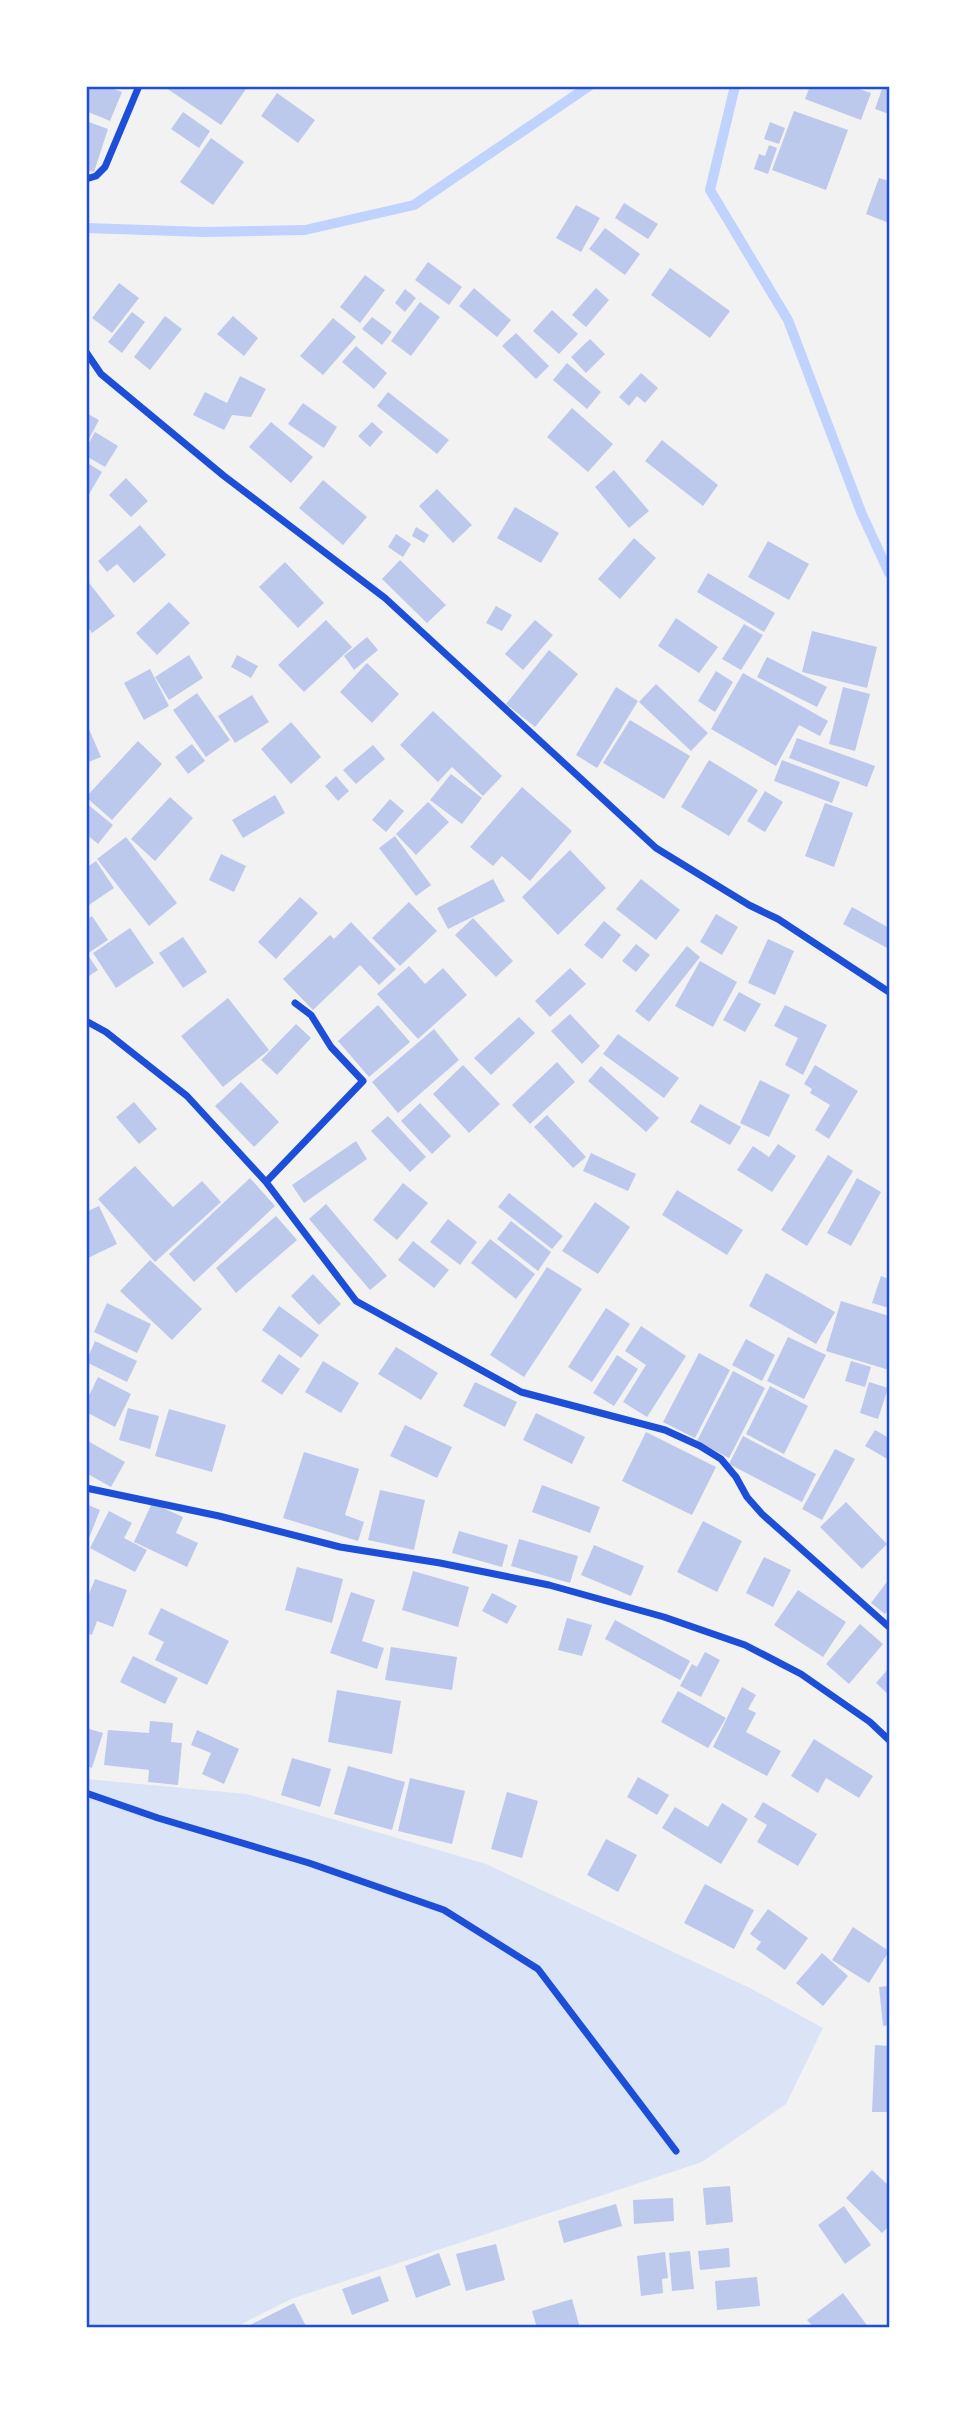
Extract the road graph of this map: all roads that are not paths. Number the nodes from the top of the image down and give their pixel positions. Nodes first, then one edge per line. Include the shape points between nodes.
1 (139, 86) edge
2 (86, 179) edge
3 (86, 352) edge
4 (889, 992) edge
5 (295, 1003) dead end
6 (86, 1021) edge
7 (266, 1182) junction
8 (86, 1488) edge
9 (889, 1627) edge
10 (889, 1740) edge
11 (86, 1793) edge
12 (676, 2151) dead end

1 - 2 street via 105,167
3 - 4 street via 101,374 224,476 385,598 656,848 778,919
5 - 7 street via 312,1016 331,1047 363,1081
6 - 7 street via 187,1096
7 - 9 street via 356,1301 521,1392 665,1430 721,1459 762,1514
8 - 10 street via 340,1547 549,1585 664,1617 745,1645 801,1674
11 - 12 street via 444,1910 538,1969

